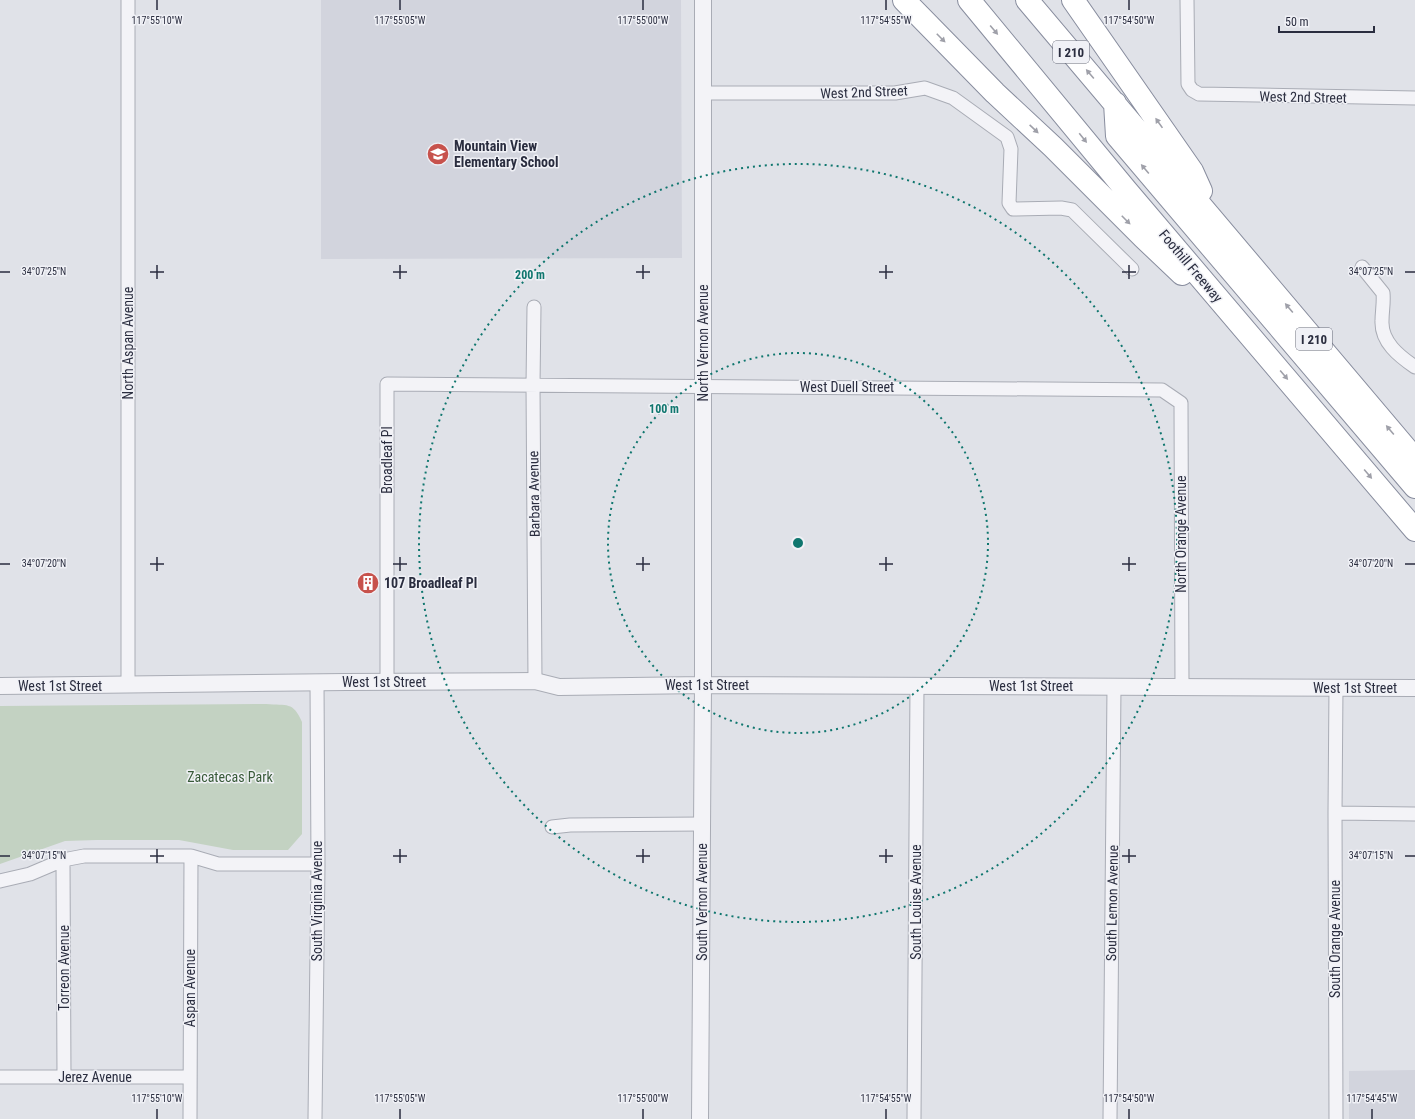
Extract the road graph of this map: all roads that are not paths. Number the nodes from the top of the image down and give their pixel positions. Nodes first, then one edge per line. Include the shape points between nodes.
1 (128, 0) edge
2 (703, 0) edge
3 (904, 0) edge
4 (969, 0) edge
5 (1027, 0) edge
6 (1073, 0) edge
7 (1187, 0) edge
8 (704, 93) junction
9 (1415, 98) edge
10 (1115, 103) junction
11 (1126, 190) junction
12 (1213, 218) junction
13 (1362, 267) dead end
14 (1132, 269) dead end
15 (534, 307) dead end
16 (1259, 345) junction
17 (1415, 367) edge
18 (532, 385) junction
19 (702, 386) junction
20 (1162, 390) joint
21 (1415, 460) edge
22 (1415, 487) edge
23 (1415, 503) edge
24 (1415, 530) edge
25 (535, 681) junction
26 (317, 682) junction
27 (387, 682) junction
28 (128, 685) junction
29 (703, 685) junction
30 (0, 686) edge
31 (917, 686) junction
32 (1114, 687) junction
33 (1182, 687) junction
34 (1336, 687) junction
35 (1415, 688) edge
36 (1335, 812) junction
37 (1415, 814) edge
38 (702, 824) junction
39 (552, 827) dead end
40 (191, 856) junction
41 (63, 860) junction
42 (318, 864) junction
43 (0, 881) edge
44 (0, 1077) edge
45 (64, 1077) junction
46 (190, 1077) junction
47 (190, 1119) edge
48 (315, 1119) edge
49 (700, 1119) edge
50 (914, 1119) edge
51 (1110, 1119) edge
52 (1336, 1119) edge

1 - 28 street, North Aspan Avenue
2 - 8 street, North Vernon Avenue
3 -> 16 highway via 1143,237
4 -> 11 highway, Foothill Freeway
10 -> 5 highway, I 210
12 -> 6 highway via 1192,171
7 - 9 street, West 2nd Street via 1188,84 1192,90 1207,96
8 - 14 street, West 2nd Street via 896,93 925,88 953,98 1007,137 1011,149 1009,203 1013,209 1072,210
8 - 19 street, North Vernon Avenue
10 - 12 highway, I 210
22 -> 10 highway via 1117,136
11 - 16 highway, Foothill Freeway
11 - 23 highway via 1152,195
21 -> 12 highway, I 210
13 - 17 street via 1383,293 1382,321 1386,342
15 - 18 street, Barbara Avenue
16 -> 24 highway, Foothill Freeway
18 - 19 street, West Duell Street
18 - 25 street, Barbara Avenue
18 - 27 street, Broadleaf Pl via 387,384
19 - 20 street, West Duell Street
19 - 29 street, North Vernon Avenue
20 - 33 street, North Orange Avenue via 1181,403
25 - 27 street, West 1st Street
25 - 29 street, West 1st Street via 559,687
26 - 27 street, West 1st Street
26 - 28 street, West 1st Street
26 - 42 street, South Virginia Avenue
28 - 30 street, West 1st Street
29 - 31 street, West 1st Street
29 - 38 street, South Vernon Avenue
31 - 32 street, West 1st Street
31 - 50 street, South Louise Avenue
32 - 33 street, West 1st Street
32 - 51 street, South Lemon Avenue
33 - 34 street, West 1st Street
34 - 35 street, West 1st Street
34 - 36 street, South Orange Avenue
36 - 37 street
36 - 52 street, South Orange Avenue
38 - 39 street
38 - 49 street, South Vernon Avenue
40 - 41 street via 84,856
40 - 42 street via 218,864
40 - 46 street, Aspan Avenue
41 - 43 street via 30,874
41 - 45 street, Torreon Avenue
42 - 48 street, South Virginia Avenue
44 - 45 street, Jerez Avenue
45 - 46 street, Jerez Avenue
46 - 47 street, Aspan Avenue

